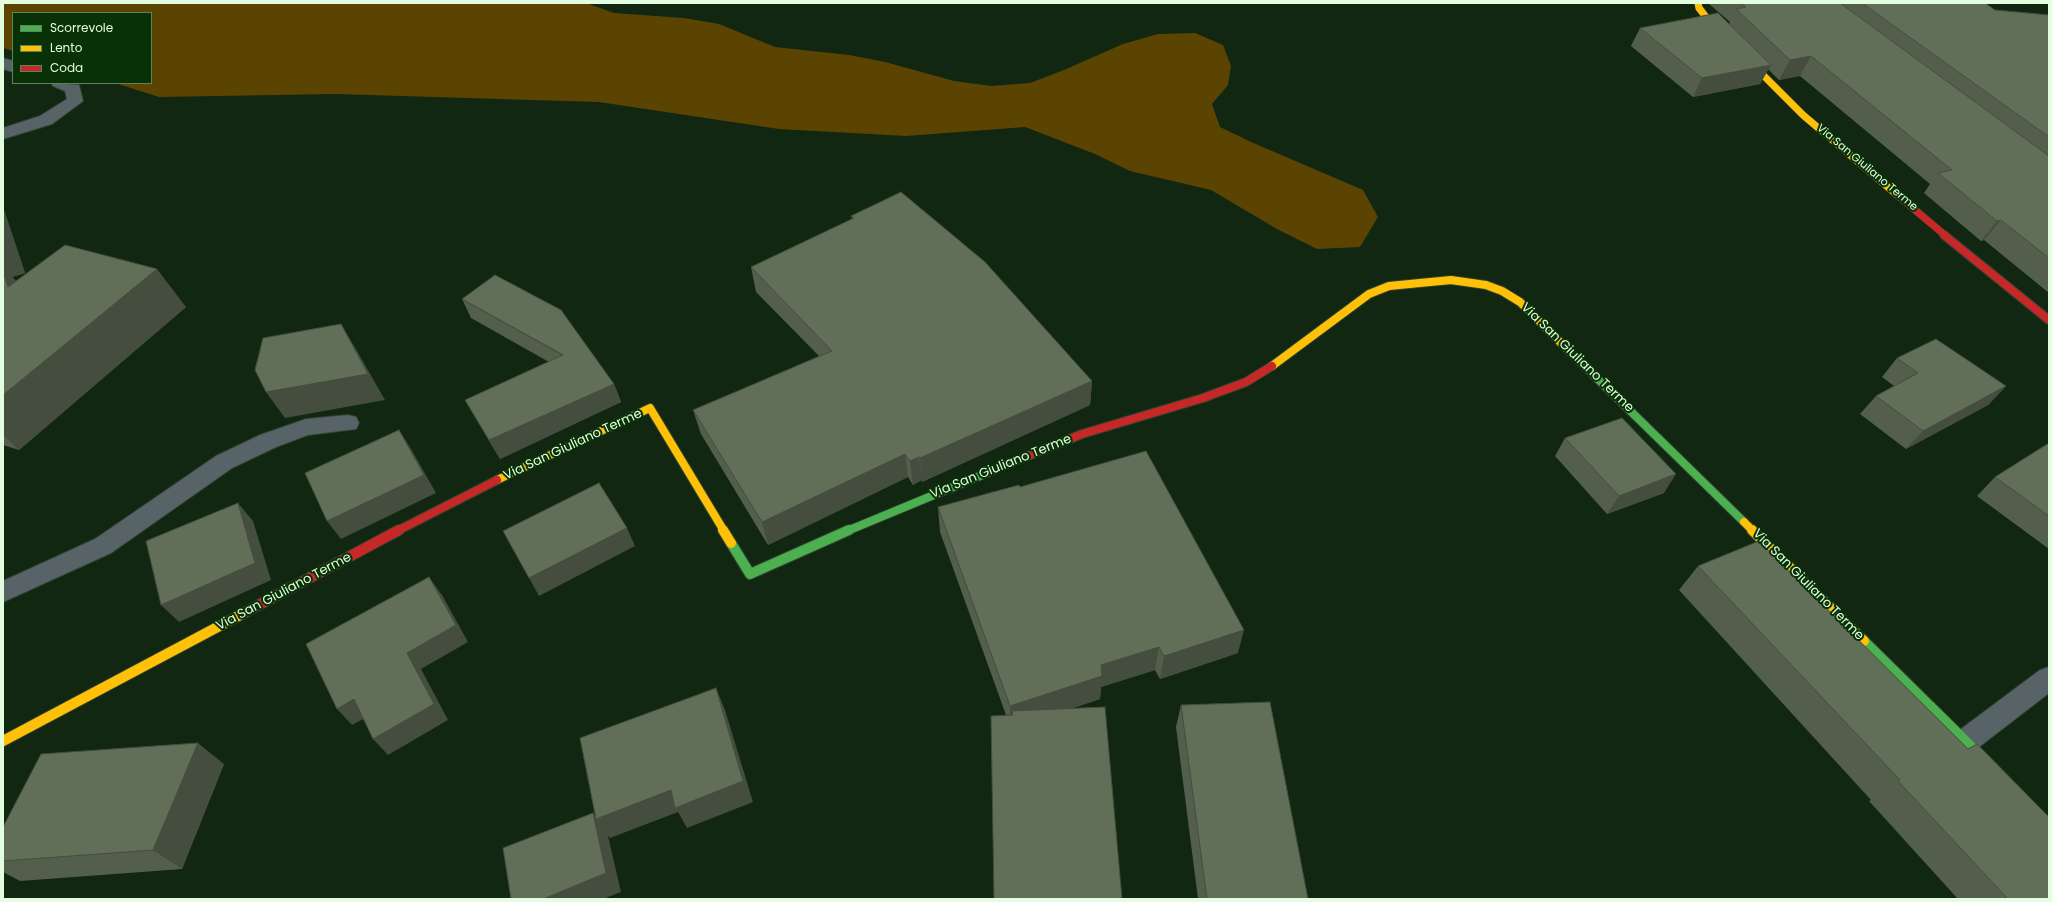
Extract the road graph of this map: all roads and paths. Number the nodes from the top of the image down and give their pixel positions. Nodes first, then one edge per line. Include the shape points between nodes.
1 (1698, 3) edge
2 (61, 84) edge
3 (3, 134) edge
4 (2049, 320) edge
5 (348, 424) dead end
6 (3, 592) edge
7 (2049, 678) edge
8 (3, 741) edge
9 (1966, 741) junction
10 (1999, 774) edge

1 - 4 street, Via San Giuliano Terme via 1709,21 1803,115
2 - 3 street via 73,88 75,101 46,120
5 - 6 street via 306,427 268,441 224,462 103,546
7 - 9 street
8 - 9 street, Via San Giuliano Terme via 458,499 650,408 750,574 872,520 1082,434 1203,398 1246,382 1282,359 1369,294 1389,286 1444,280 1486,285 1520,302
9 - 10 street, Via San Giuliano Terme

